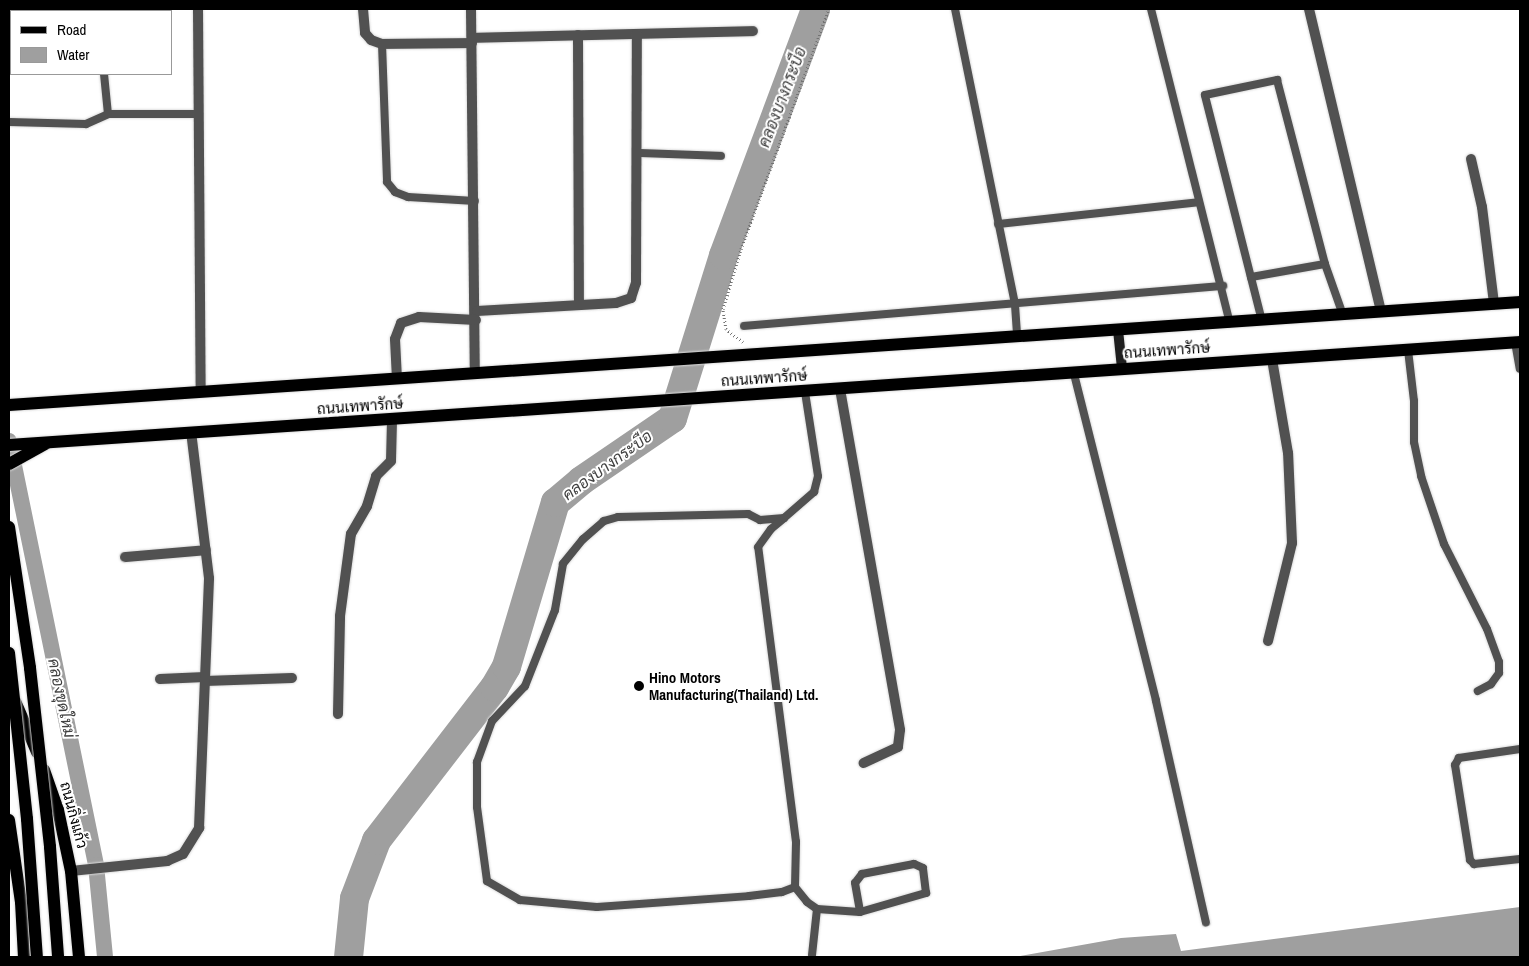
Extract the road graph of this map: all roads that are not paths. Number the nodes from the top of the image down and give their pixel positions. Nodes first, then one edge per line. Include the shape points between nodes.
1 (198, 9) edge
2 (362, 9) edge
3 (472, 9) edge
4 (955, 9) edge
5 (1151, 9) edge
6 (1308, 9) edge
7 (753, 31) dead end
8 (637, 34) junction
9 (578, 35) junction
10 (472, 41) junction
11 (382, 44) junction
12 (104, 75) edge
13 (108, 114) junction
14 (199, 114) junction
15 (9, 122) edge
16 (637, 153) junction
17 (721, 156) dead end
18 (1471, 159) dead end
19 (475, 201) junction
20 (1199, 202) junction
21 (998, 224) junction
22 (1325, 264) junction
23 (1251, 278) junction
24 (1223, 286) junction
25 (1520, 302) edge
26 (1494, 304) junction
27 (579, 305) junction
28 (1015, 305) junction
29 (1382, 311) junction
30 (1343, 315) junction
31 (477, 316) junction
32 (1262, 321) junction
33 (1230, 323) junction
34 (744, 326) dead end
35 (1118, 330) junction
36 (1017, 337) junction
37 (1518, 342) edge
38 (1408, 350) junction
39 (1272, 359) junction
40 (1122, 369) junction
41 (1520, 369) edge
42 (476, 374) junction
43 (1074, 374) junction
44 (397, 379) junction
45 (840, 389) junction
46 (201, 392) junction
47 (805, 392) junction
48 (9, 406) edge
49 (392, 420) junction
50 (191, 432) junction
51 (49, 442) junction
52 (9, 445) edge
53 (9, 464) edge
54 (784, 518) junction
55 (9, 527) edge
56 (206, 550) junction
57 (125, 557) dead end
58 (1268, 641) dead end
59 (9, 653) edge
60 (292, 678) dead end
61 (160, 679) dead end
62 (205, 679) junction
63 (9, 688) edge
64 (1478, 691) dead end
65 (338, 714) dead end
66 (1520, 749) edge
67 (863, 763) dead end
68 (9, 820) edge
69 (1520, 859) edge
70 (72, 873) junction
71 (795, 887) junction
72 (816, 908) junction
73 (860, 912) junction
74 (1206, 922) dead end
75 (812, 956) dead end
76 (24, 957) edge
77 (37, 957) edge
78 (58, 957) edge
79 (80, 957) edge

1 - 14 street
2 - 11 street via 364,33
3 - 10 street
4 - 21 lane
5 - 20 lane
6 - 29 street
7 - 8 street
8 - 9 street
8 - 16 street
9 - 10 street
9 - 27 street
10 - 11 street
10 - 19 street
11 - 19 lane via 387,182 395,192 408,197
12 - 13 lane
13 - 14 lane
13 - 15 lane via 86,124
14 - 46 street
16 - 17 lane
16 - 27 street via 636,284 630,298 616,303
18 - 26 street via 1482,207
19 - 31 street
20 - 21 lane
20 - 24 lane
21 - 28 lane
22 - 23 lane
22 - 23 lane via 1277,80 1205,95
22 - 30 lane
23 - 32 lane
24 - 28 lane
24 - 33 lane
25 - 26 main road, ถนนเทพารักษ์
26 - 29 main road, ถนนเทพารักษ์
27 - 31 street
28 - 34 lane
28 - 36 lane
29 - 30 main road, ถนนเทพารักษ์
30 - 32 main road, ถนนเทพารักษ์
31 - 42 street
31 - 44 street via 419,317 401,323 395,339
32 - 33 main road, ถนนเทพารักษ์
33 - 35 main road, ถนนเทพารักษ์
35 - 36 main road, ถนนเทพารักษ์
35 - 40 main road
36 - 42 main road, ถนนเทพารักษ์
37 - 38 main road, ถนนเทพารักษ์
37 - 41 lane
38 - 39 main road, ถนนเทพารักษ์
38 - 64 lane via 1414,401 1414,442 1421,476 1444,544 1487,629 1499,662 1499,673 1491,684
39 - 40 main road, ถนนเทพารักษ์
39 - 58 street via 1288,453 1292,543
40 - 43 main road, ถนนเทพารักษ์
42 - 44 main road, ถนนเทพารักษ์
43 - 45 main road, ถนนเทพารักษ์
43 - 74 lane via 1156,701
44 - 46 main road, ถนนเทพารักษ์
45 - 47 main road, ถนนเทพารักษ์
45 - 67 street via 900,730 898,747
46 - 48 main road, ถนนเทพารักษ์
47 - 49 main road, ถนนเทพารักษ์
47 - 54 lane via 818,476 814,492
49 - 50 main road, ถนนเทพารักษ์
49 - 65 street via 391,461 376,476 367,506 351,534 340,616
50 - 51 main road, ถนนเทพารักษ์
50 - 56 street
51 - 52 main road, ถนนเทพารักษ์
51 - 53 main road
54 - 71 lane via 770,529 758,547 796,842
54 - 71 lane via 760,520 748,514 618,517 604,521 583,539 564,564 554,610 525,686 492,721 478,762 477,807 487,881 520,900 597,907 749,896
55 - 78 main road, bridge via 30,668 50,847
56 - 57 street
56 - 62 street via 209,578
59 - 77 main road, bridge via 27,819
60 - 62 street
61 - 62 street
62 - 70 street via 198,828 182,854 167,861 111,865
63 - 70 main road, ถนนกิ่งแก้ว via 47,777
66 - 69 lane via 1459,758 1455,766 1470,860 1474,864
68 - 76 main road
70 - 79 main road, ถนนกิ่งแก้ว
71 - 72 lane
72 - 73 lane
72 - 75 lane
73 - 73 lane via 855,883 862,874 914,864 923,868 926,893

